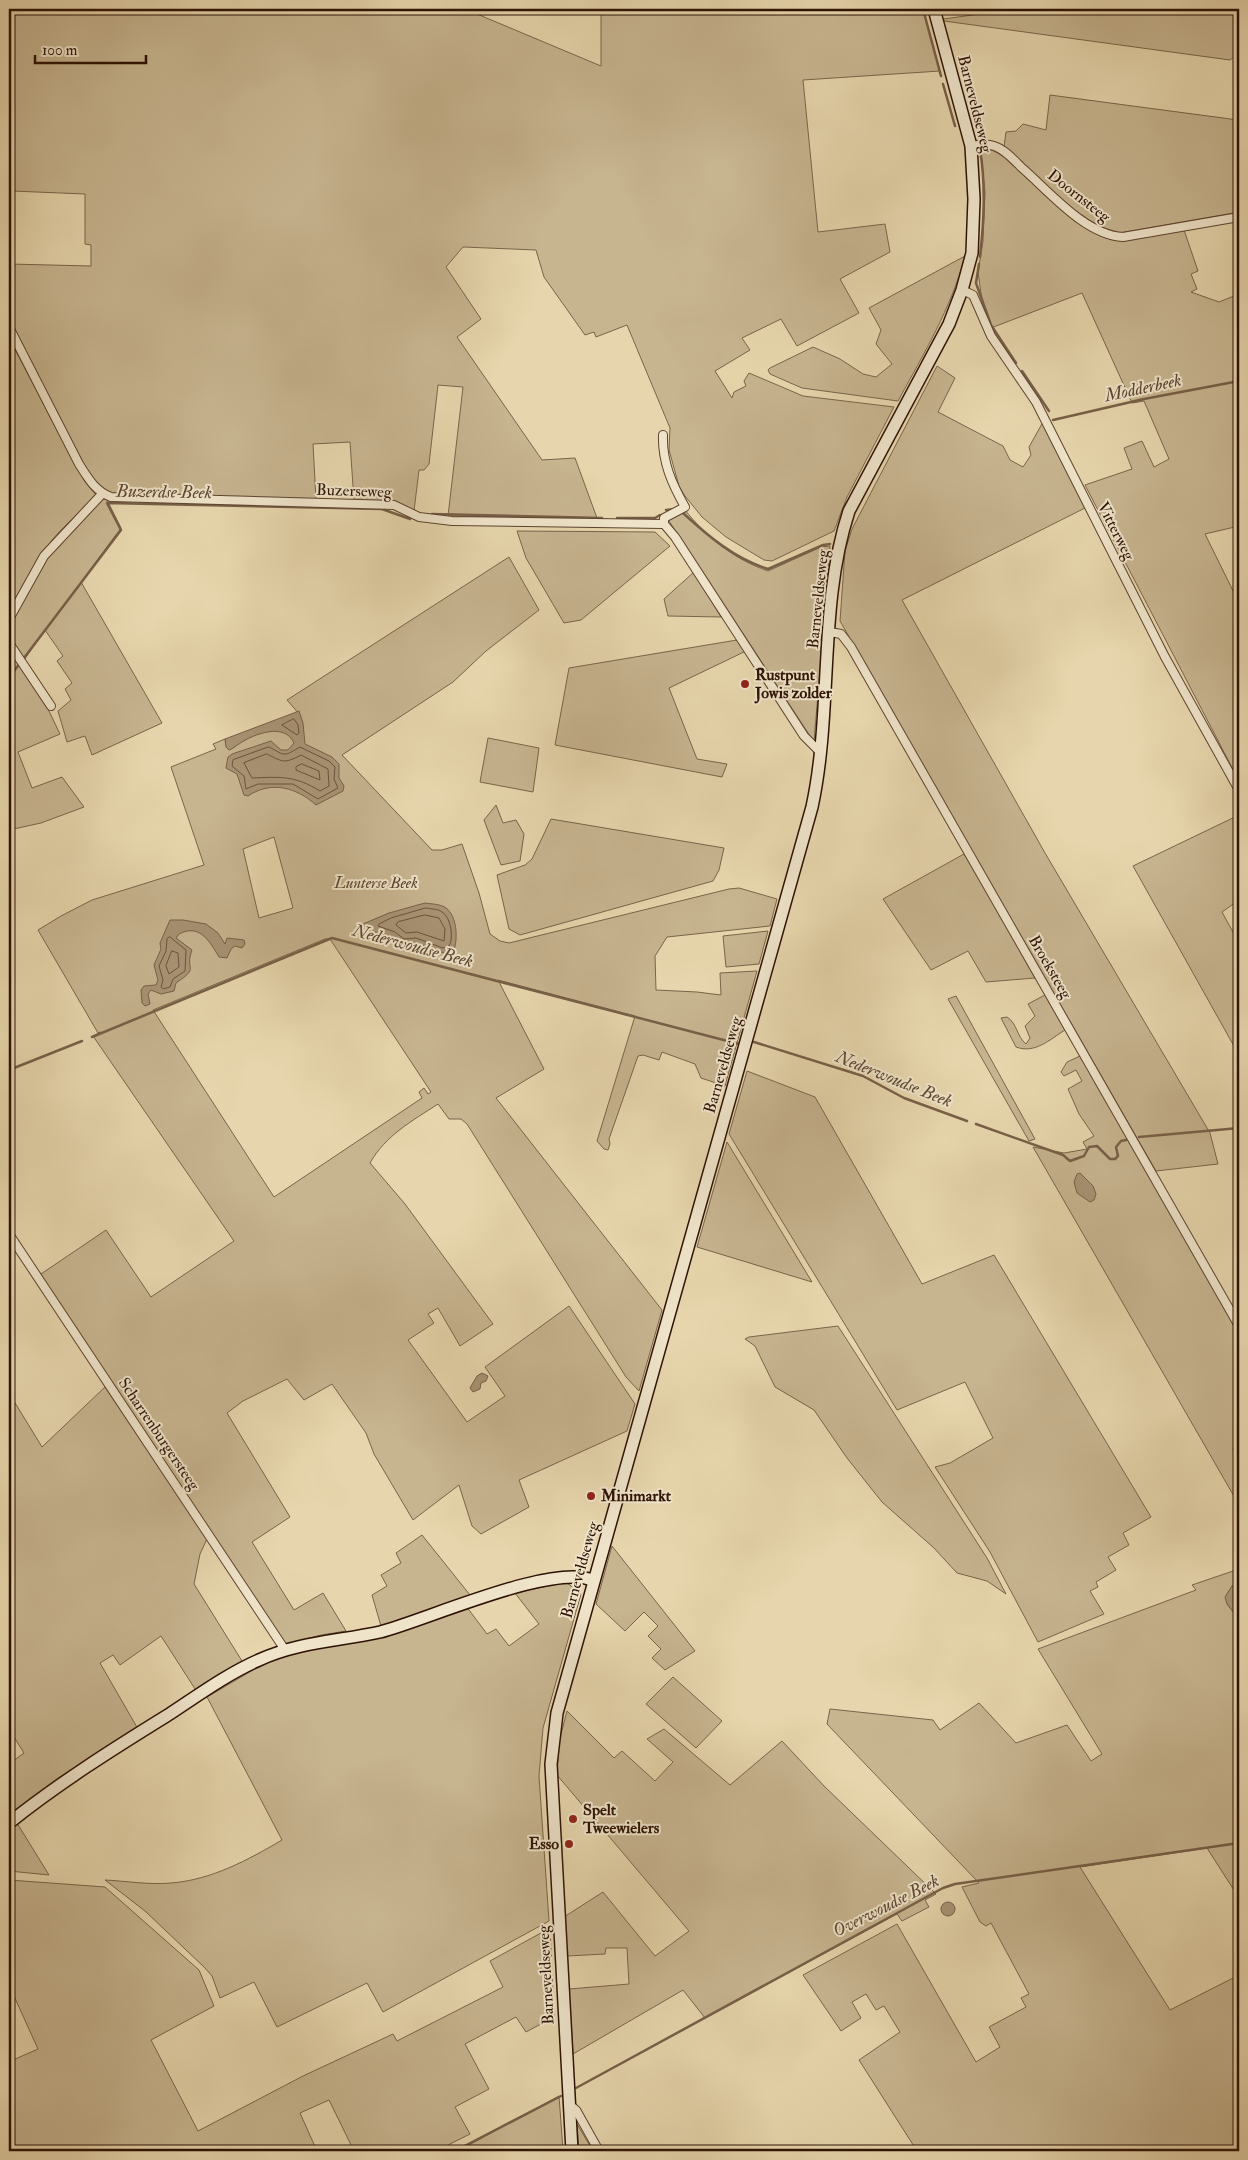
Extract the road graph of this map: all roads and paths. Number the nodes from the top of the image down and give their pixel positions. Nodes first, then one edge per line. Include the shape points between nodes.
1 (934, 9) edge
2 (971, 146) junction
3 (1239, 216) edge
4 (962, 290) junction
5 (9, 328) edge
6 (663, 435) dead end
7 (102, 494) junction
8 (664, 524) junction
9 (9, 619) edge
10 (830, 632) junction
11 (9, 643) edge
12 (51, 706) dead end
13 (822, 753) junction
14 (1239, 790) edge
15 (9, 1234) edge
16 (1239, 1326) edge
17 (594, 1582) junction
18 (285, 1650) junction
19 (9, 1823) edge
20 (569, 2104) junction
21 (572, 2151) edge
22 (599, 2151) edge

1 - 2 main road, Barneveldseweg
2 - 3 street, Doornsteeg via 986,144 1004,152 1081,220 1110,236 1123,237
2 - 4 main road, Barneveldseweg via 974,228 972,253
4 - 10 main road, Barneveldseweg via 949,324 849,511 837,555
4 - 14 street, Vitterweg via 973,296 991,336 1036,402 1165,657
5 - 7 street via 79,464
6 - 8 street via 665,462 685,507 664,518
7 - 8 street, Buzerseweg via 123,499 394,505 419,517 452,521
7 - 9 street via 44,556
8 - 13 street via 804,736
10 - 13 main road, Barneveldseweg
10 - 16 street, Broeksteeg via 842,634 851,647
11 - 12 street
13 - 17 main road, Barneveldseweg via 812,807 788,898
15 - 18 street, Scharrenburgersteeg
17 - 18 main road via 570,1577 502,1590 379,1632
17 - 20 main road, Barneveldseweg via 557,1713 550,1764
18 - 19 main road via 258,1660 197,1696 74,1774
20 - 21 main road, Barneveldseweg
20 - 22 street via 576,2110

